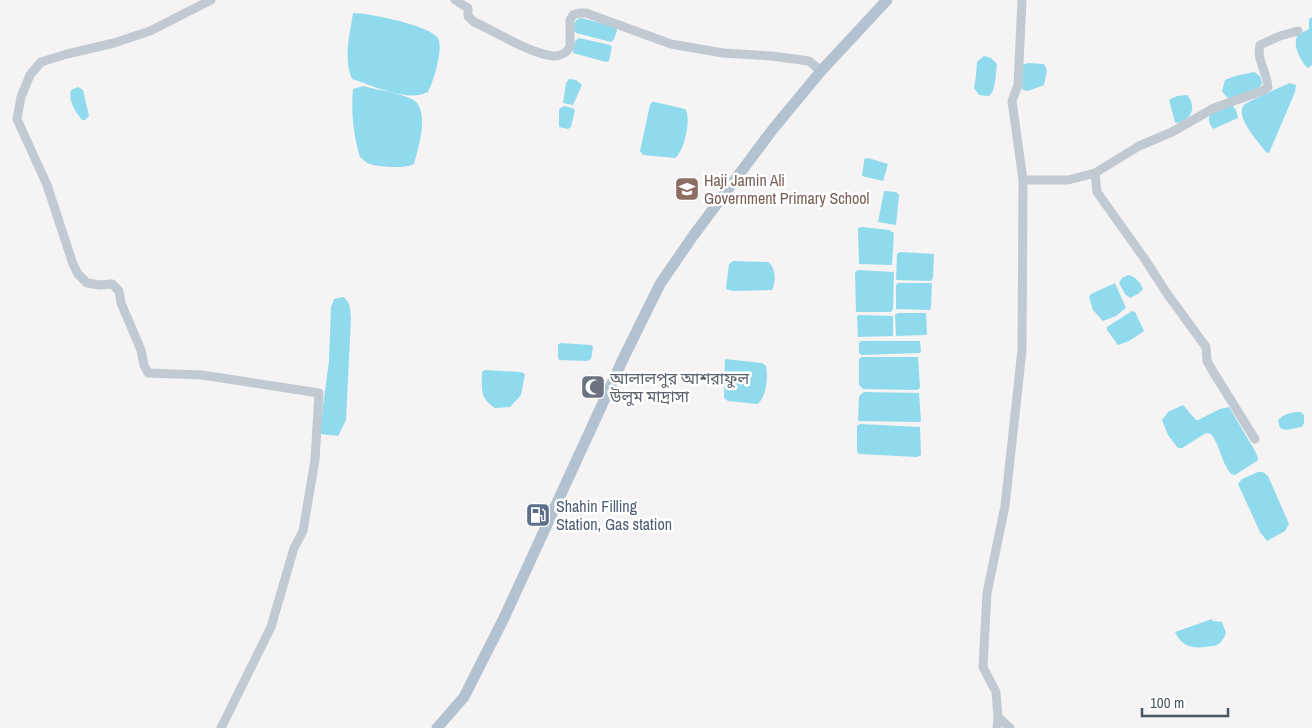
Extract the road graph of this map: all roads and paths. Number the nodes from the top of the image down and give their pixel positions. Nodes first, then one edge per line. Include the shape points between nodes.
1 (211, 0) edge
2 (454, 0) edge
3 (887, 0) edge
4 (1022, 0) edge
5 (1298, 31) dead end
6 (821, 71) junction
7 (1095, 173) junction
8 (1023, 180) junction
9 (1255, 439) dead end
10 (998, 717) junction
11 (221, 728) edge
12 (437, 728) edge
13 (997, 728) edge
14 (1010, 728) edge

1 - 11 street via 150,31 41,62 30,74 17,120 47,185 75,269 87,283 112,284 119,291 148,373 202,375 319,392 315,460 303,531 294,548 271,627
2 - 6 street via 468,8 468,16 474,22 538,53 555,56 564,53 570,47 570,20 573,15 586,13 672,44 723,53 809,61
3 - 6 main road
4 - 8 street via 1018,85 1012,101
5 - 7 street via 1260,45 1258,52 1268,79 1268,86 1262,91 1214,108
6 - 12 main road via 767,136 660,284 482,662 464,697
7 - 8 street via 1068,180
7 - 9 street via 1097,192 1206,347 1212,370
8 - 10 street via 1022,350 1005,506 988,593 983,667 996,692
10 - 13 street
10 - 14 street

